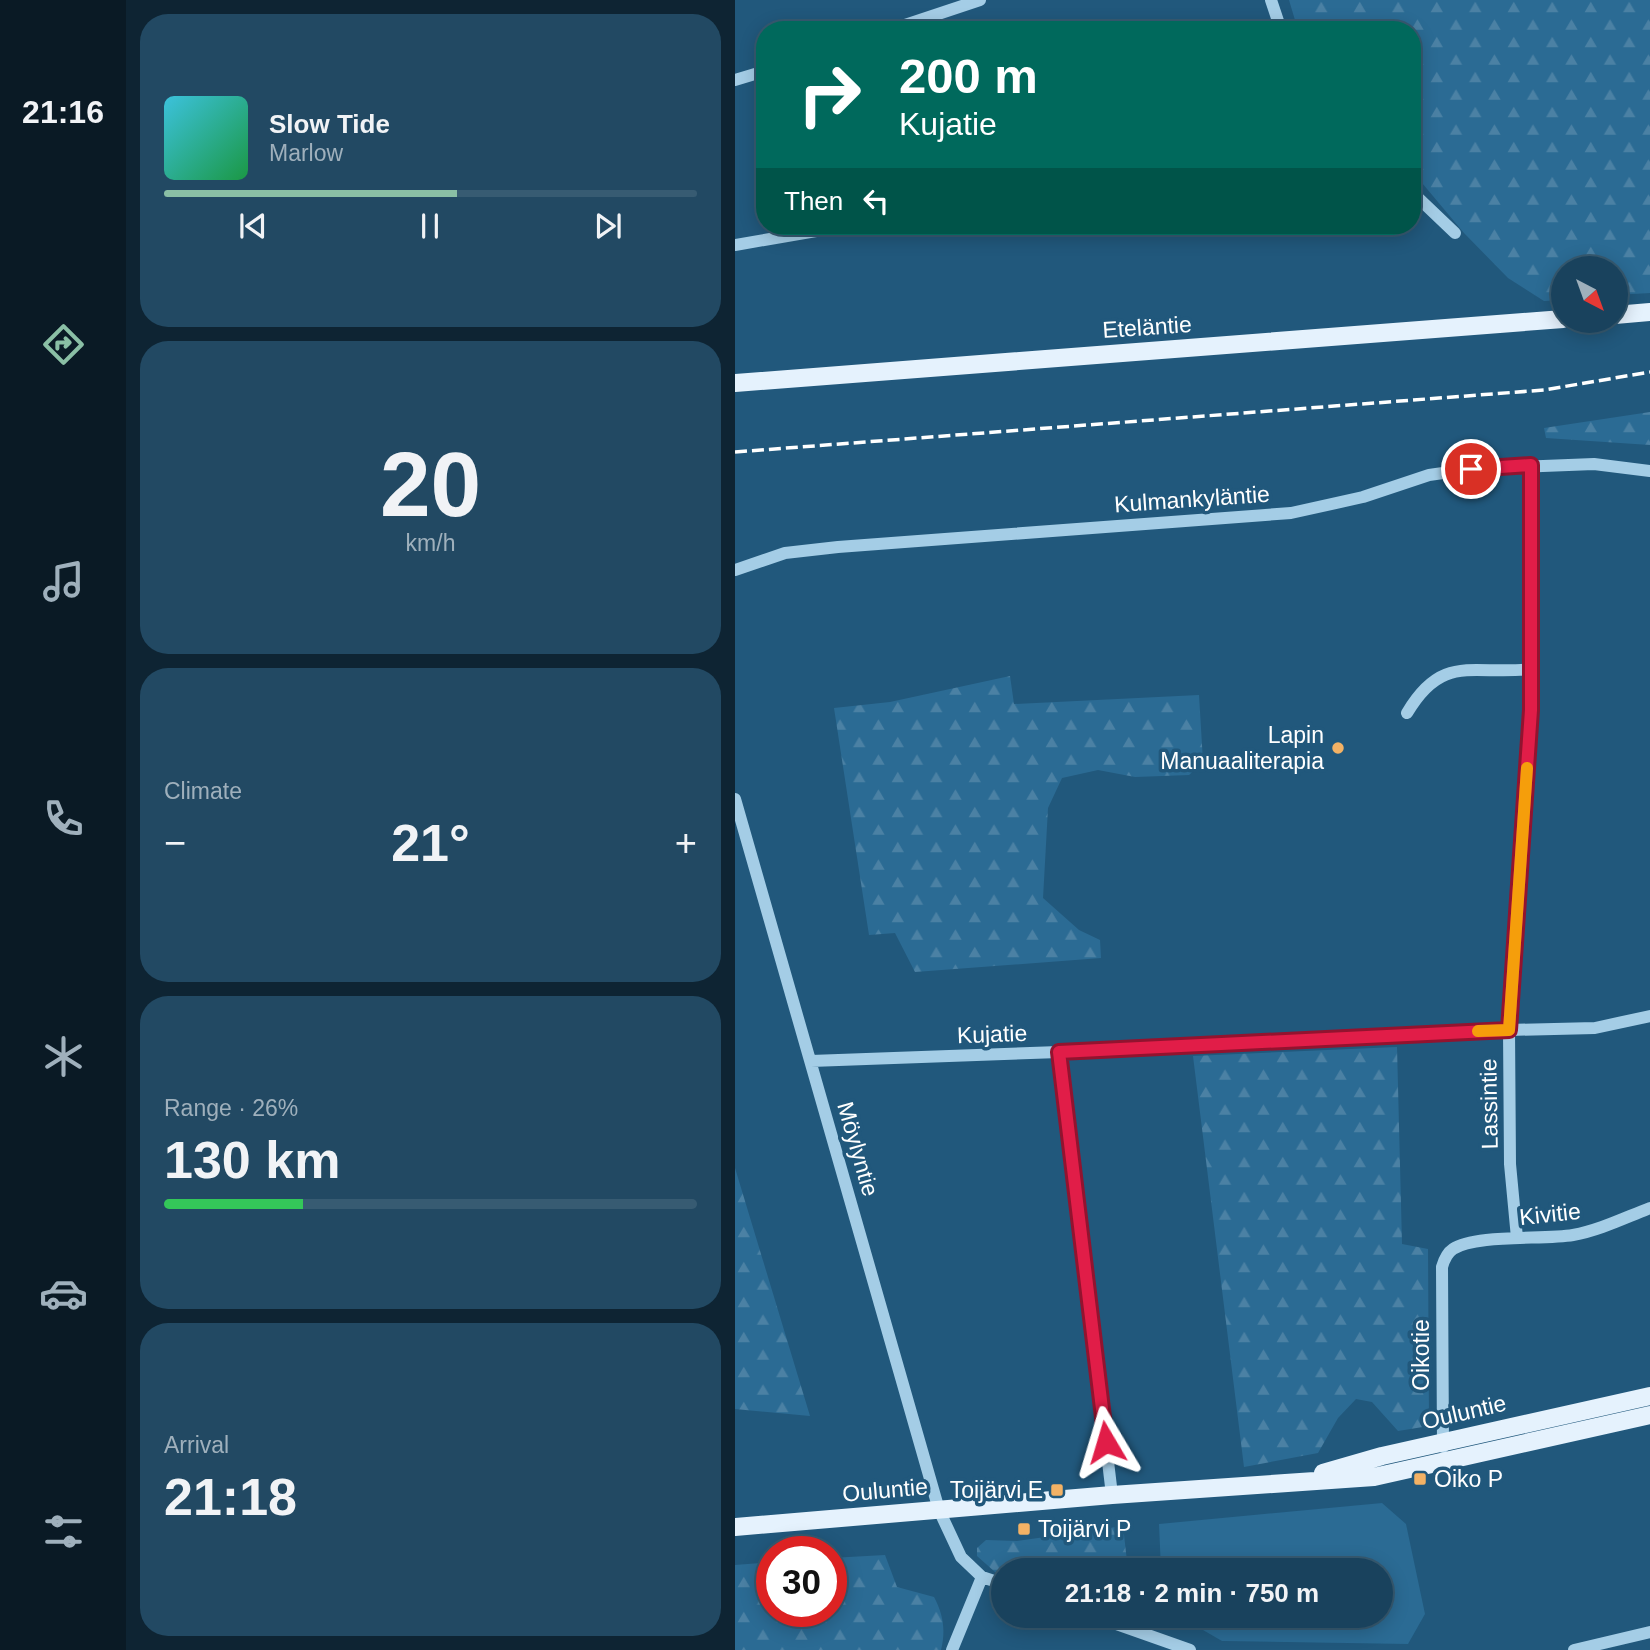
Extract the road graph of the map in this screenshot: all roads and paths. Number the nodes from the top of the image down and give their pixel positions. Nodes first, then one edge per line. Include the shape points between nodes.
1 (980, 0) edge
2 (1271, 0) edge
3 (917, 21) edge
4 (1278, 21) edge
5 (756, 74) edge
6 (735, 80) edge
7 (1421, 201) edge
8 (1455, 233) dead end
9 (793, 235) edge
10 (735, 245) edge
11 (1650, 312) edge
12 (1628, 314) edge
13 (1551, 320) edge
14 (735, 383) edge
15 (1531, 465) junction
16 (1650, 471) edge
17 (735, 570) edge
18 (1531, 668) junction
19 (1407, 713) dead end
20 (735, 799) edge
21 (1650, 1016) edge
22 (1509, 1030) junction
23 (1059, 1052) junction
24 (811, 1062) junction
25 (1650, 1208) edge
26 (1517, 1238) junction
27 (1451, 1250) joint
28 (1650, 1396) edge
29 (1650, 1415) edge
30 (1442, 1442) junction
31 (1444, 1463) junction
32 (1290, 1482) junction
33 (1112, 1495) junction
34 (939, 1510) junction
35 (735, 1527) edge
36 (982, 1577) junction
37 (991, 1580) edge
38 (1128, 1628) edge
39 (1650, 1632) edge
40 (953, 1650) edge
41 (1190, 1650) edge
42 (1574, 1650) edge

1 - 3 street
2 - 4 street
5 - 6 street
7 - 8 street
9 - 10 street
11 - 12 main road
13 - 14 main road, Eteläntie
15 - 16 street, Kulmankyläntie via 1594,464
15 - 17 street, Kulmankyläntie via 1429,475 1363,497 1291,513 838,547 785,554
15 - 18 street, Lassintie
18 - 19 street via 1452,672 1426,685
18 - 22 street, Lassintie
20 - 24 street, Möylyntie
21 - 22 street, Kujatie via 1595,1028
22 - 23 street, Kujatie
22 - 26 street, Lassintie via 1510,1164
23 - 24 street, Kujatie
23 - 33 street
24 - 34 street, Möylyntie
25 - 26 street, Kivitie via 1575,1235
26 - 27 street, Kivitie
27 - 30 street, Oikotie via 1442,1267
28 - 30 main road, Ouluntie
29 - 31 main road, Ouluntie
30 - 31 street, Oikotie
30 - 32 main road, Ouluntie
31 - 32 main road, Ouluntie via 1374,1477
32 - 33 main road, Ouluntie
33 - 34 main road, Ouluntie
34 - 35 main road, Ouluntie
34 - 36 street, Möylyntie via 961,1557
36 - 37 street
36 - 40 street
38 - 41 street
39 - 42 street

